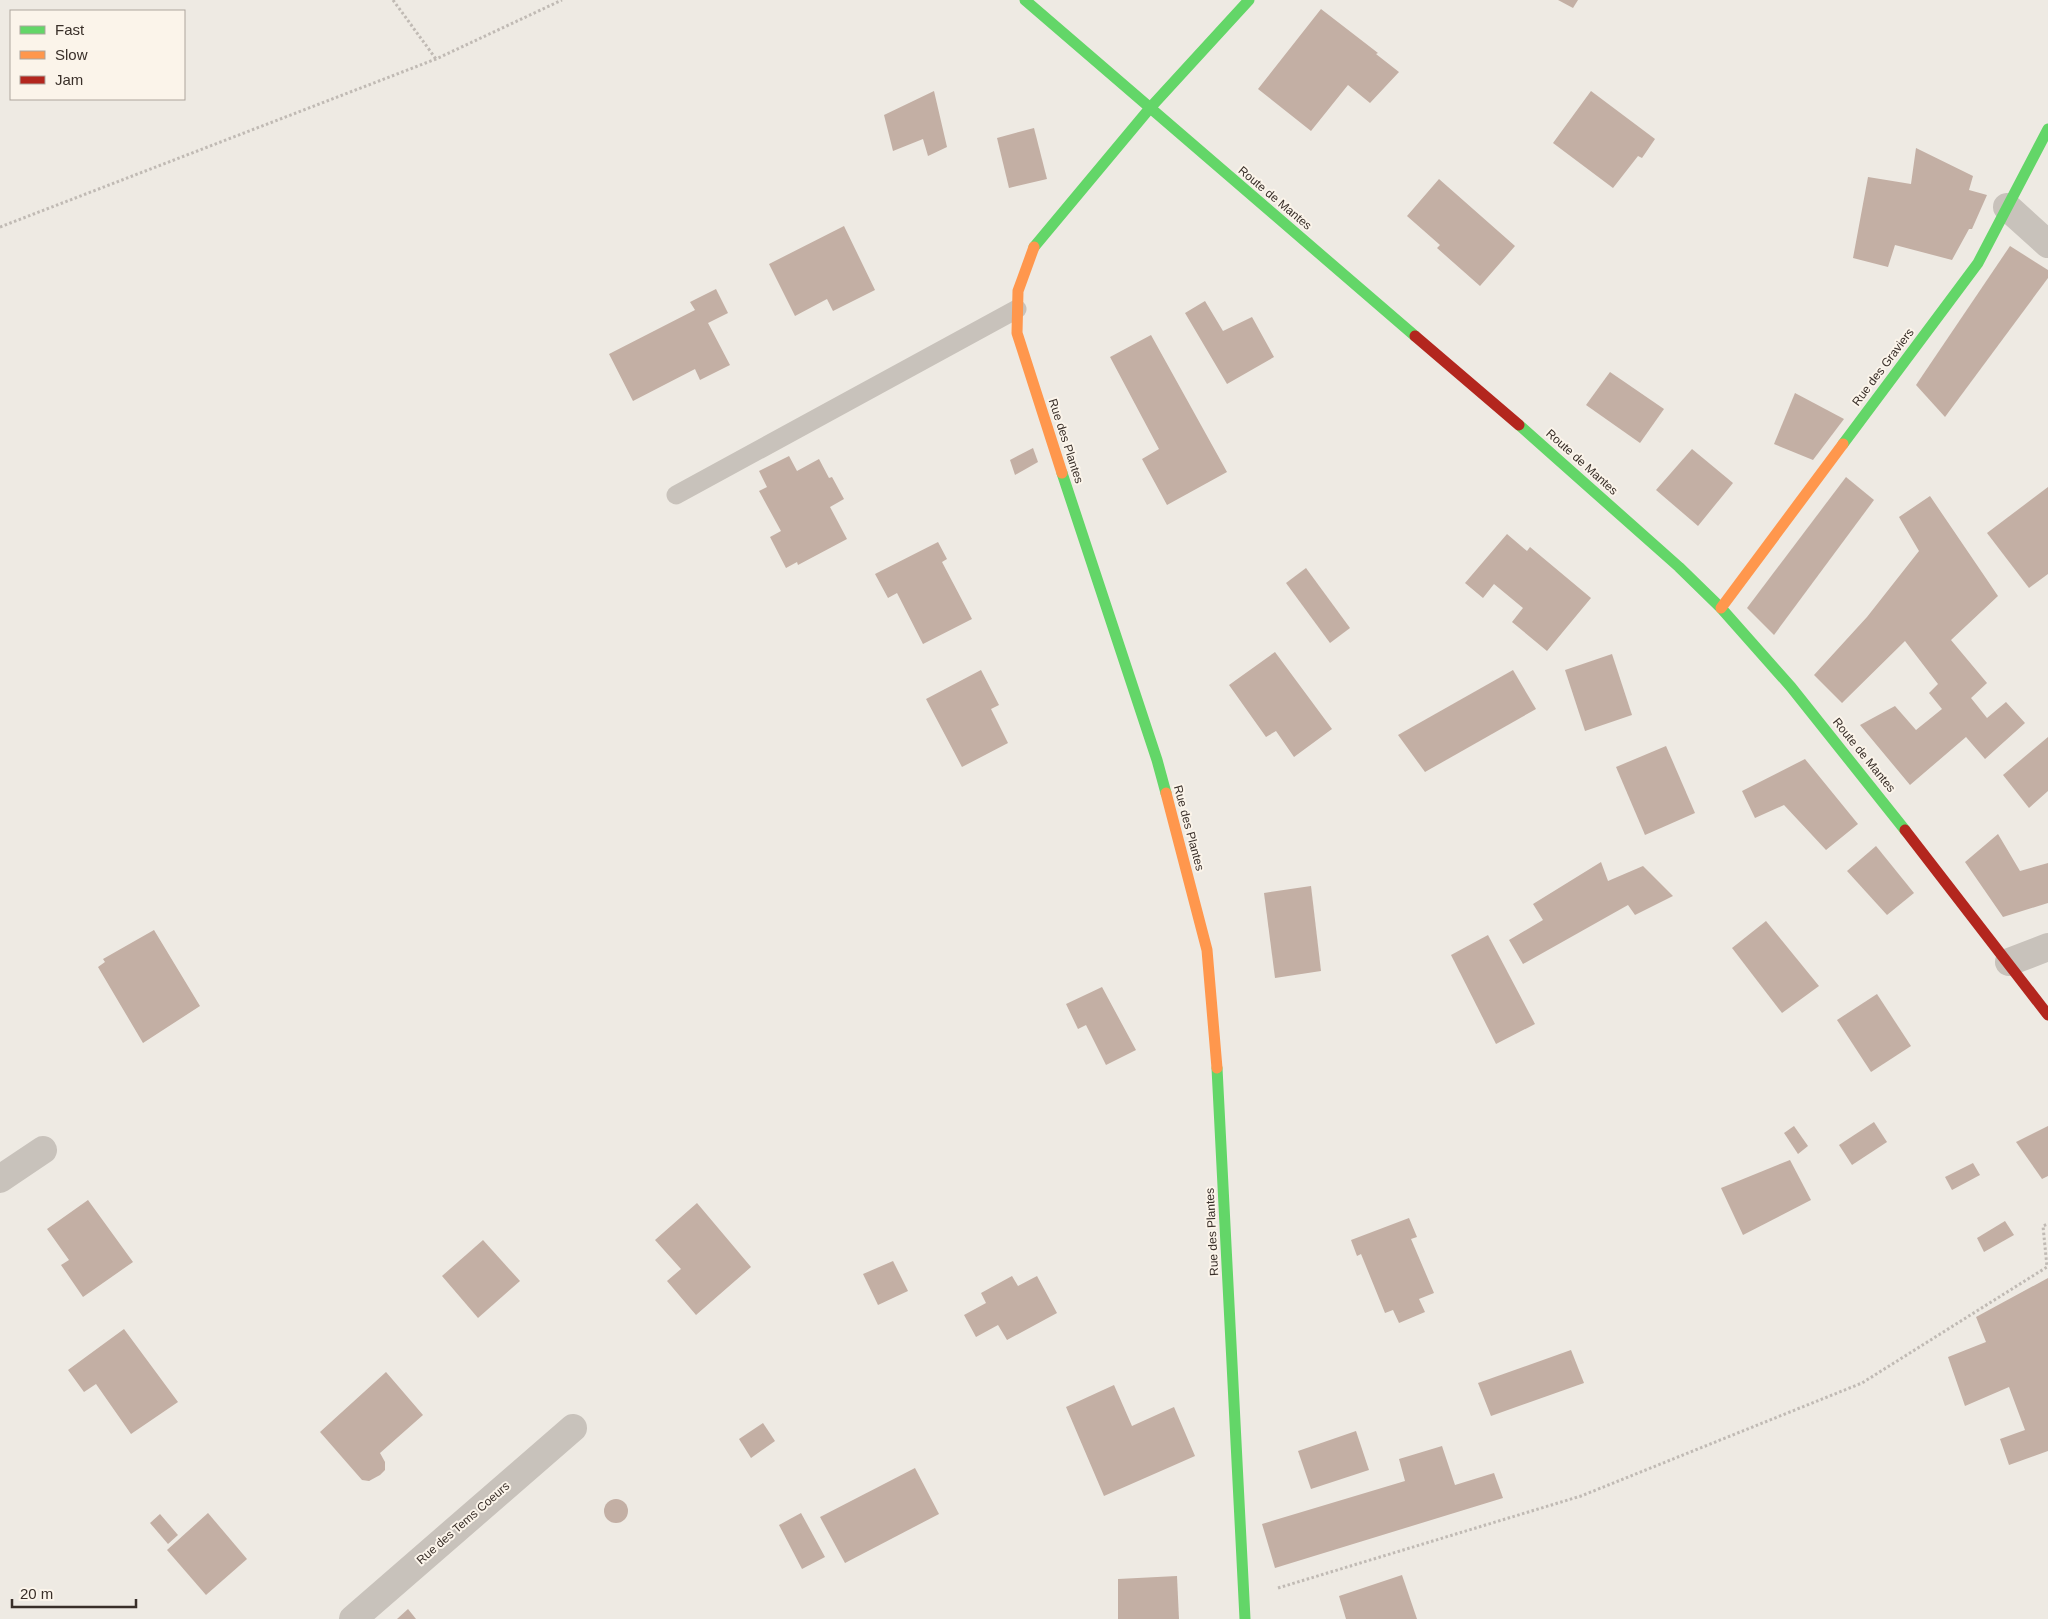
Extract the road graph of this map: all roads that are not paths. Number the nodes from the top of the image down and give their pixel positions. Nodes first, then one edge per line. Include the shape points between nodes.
1 (1025, 0) edge
2 (1249, 0) edge
3 (1150, 108) junction
4 (2048, 129) edge
5 (2007, 207) junction
6 (2048, 244) edge
7 (1017, 309) junction
8 (676, 495) dead end
9 (1721, 608) junction
10 (2048, 947) edge
11 (2009, 962) junction
12 (2048, 1015) edge
13 (43, 1150) dead end
14 (0, 1179) edge
15 (572, 1428) dead end
16 (353, 1619) edge
17 (1245, 1619) edge

1 - 3 street, Route de Mantes
2 - 3 street, Rue des Plantes
3 - 7 street, Rue des Plantes via 1035,246 1018,291
3 - 9 street, Route de Mantes via 1526,431
4 - 5 street, Rue des Graviers
5 - 6 street
5 - 9 street, Rue des Graviers via 1978,263
7 - 8 lane
7 - 17 street, Rue des Plantes via 1017,333 1157,760 1207,950 1215,1028
9 - 11 street, Route de Mantes via 1846,754
10 - 11 street
11 - 12 street, Route de Mantes
13 - 14 street
15 - 16 street, Rue des Tems Coeurs

